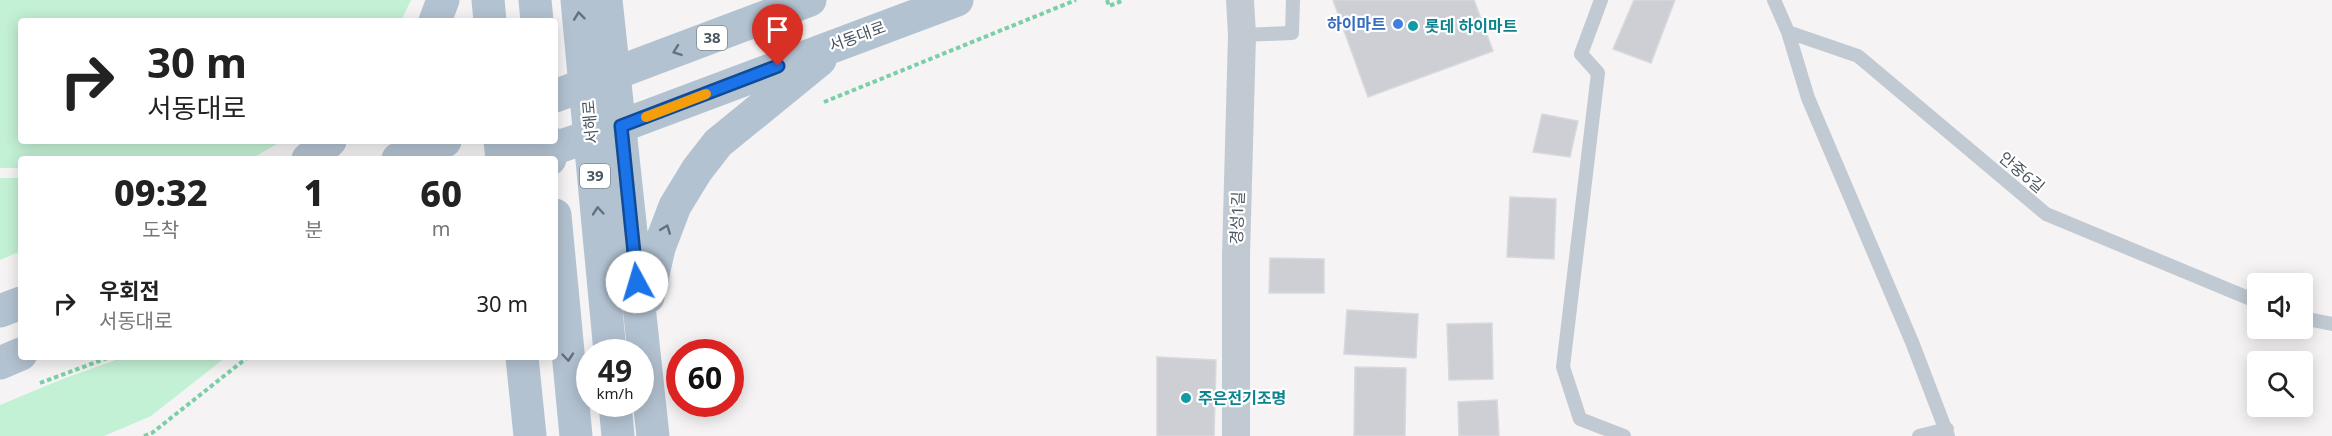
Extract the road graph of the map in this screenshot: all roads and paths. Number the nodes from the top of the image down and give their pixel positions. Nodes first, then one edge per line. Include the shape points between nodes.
1 (443, 0) edge
2 (488, 0) edge
3 (535, 0) edge
4 (578, 0) edge
5 (606, 0) edge
6 (810, 0) edge
7 (957, 0) edge
8 (1076, 0) edge
9 (1107, 0) edge
10 (1124, 0) edge
11 (1240, 0) edge
12 (1293, 0) edge
13 (1601, 0) edge
14 (1774, 0) edge
15 (436, 18) edge
16 (490, 18) edge
17 (537, 18) edge
18 (1788, 32) junction
19 (1242, 35) junction
20 (845, 41) junction
21 (613, 74) junction
22 (558, 95) edge
23 (815, 108) dead end
24 (621, 126) junction
25 (326, 144) edge
26 (437, 144) edge
27 (312, 156) edge
28 (406, 156) edge
29 (531, 156) edge
30 (558, 247) edge
31 (2247, 297) edge
32 (18, 304) edge
33 (0, 311) edge
34 (2313, 320) edge
35 (2332, 324) edge
36 (642, 327) junction
37 (609, 339) edge
38 (18, 355) edge
39 (102, 360) edge
40 (244, 360) edge
41 (503, 360) edge
42 (522, 360) edge
43 (0, 363) edge
44 (33, 385) dead end
45 (525, 392) junction
46 (616, 417) edge
47 (1947, 433) edge
48 (144, 436) edge
49 (530, 436) edge
50 (576, 436) edge
51 (618, 436) edge
52 (653, 436) edge
53 (1236, 436) edge
54 (1624, 436) edge
55 (1919, 436) edge

1 - 15 main road
2 - 16 main road
3 - 17 main road
37 -> 4 main road, 서해로 / 39, bridge
5 - 21 main road
6 -> 21 main road, 38
7 - 20 main road, 서동대로
8 - 23 path
9 - 10 path via 1109,6
11 - 19 street, 경성1길
12 - 19 lane via 1292,33
13 - 54 lane via 1581,54 1598,73 1563,367 1580,420
14 - 18 lane
18 - 31 lane, 안중6길 via 1858,56 2046,214
18 - 47 lane via 1808,98
19 - 53 street, 경성1길
20 - 24 main road, 서동대로
36 -> 20 main road via 659,248 675,206 697,170 718,143
21 - 22 main road, 38
21 - 24 main road
24 - 29 main road, 서동대로
24 - 36 main road
25 - 27 main road
26 - 28 main road
30 -> 50 main road
32 - 33 main road
34 - 35 lane
36 - 52 main road
38 - 43 main road
39 - 44 path
40 - 48 path
41 - 45 main road
42 - 45 main road
45 - 49 main road
46 - 51 main road
47 - 55 lane

